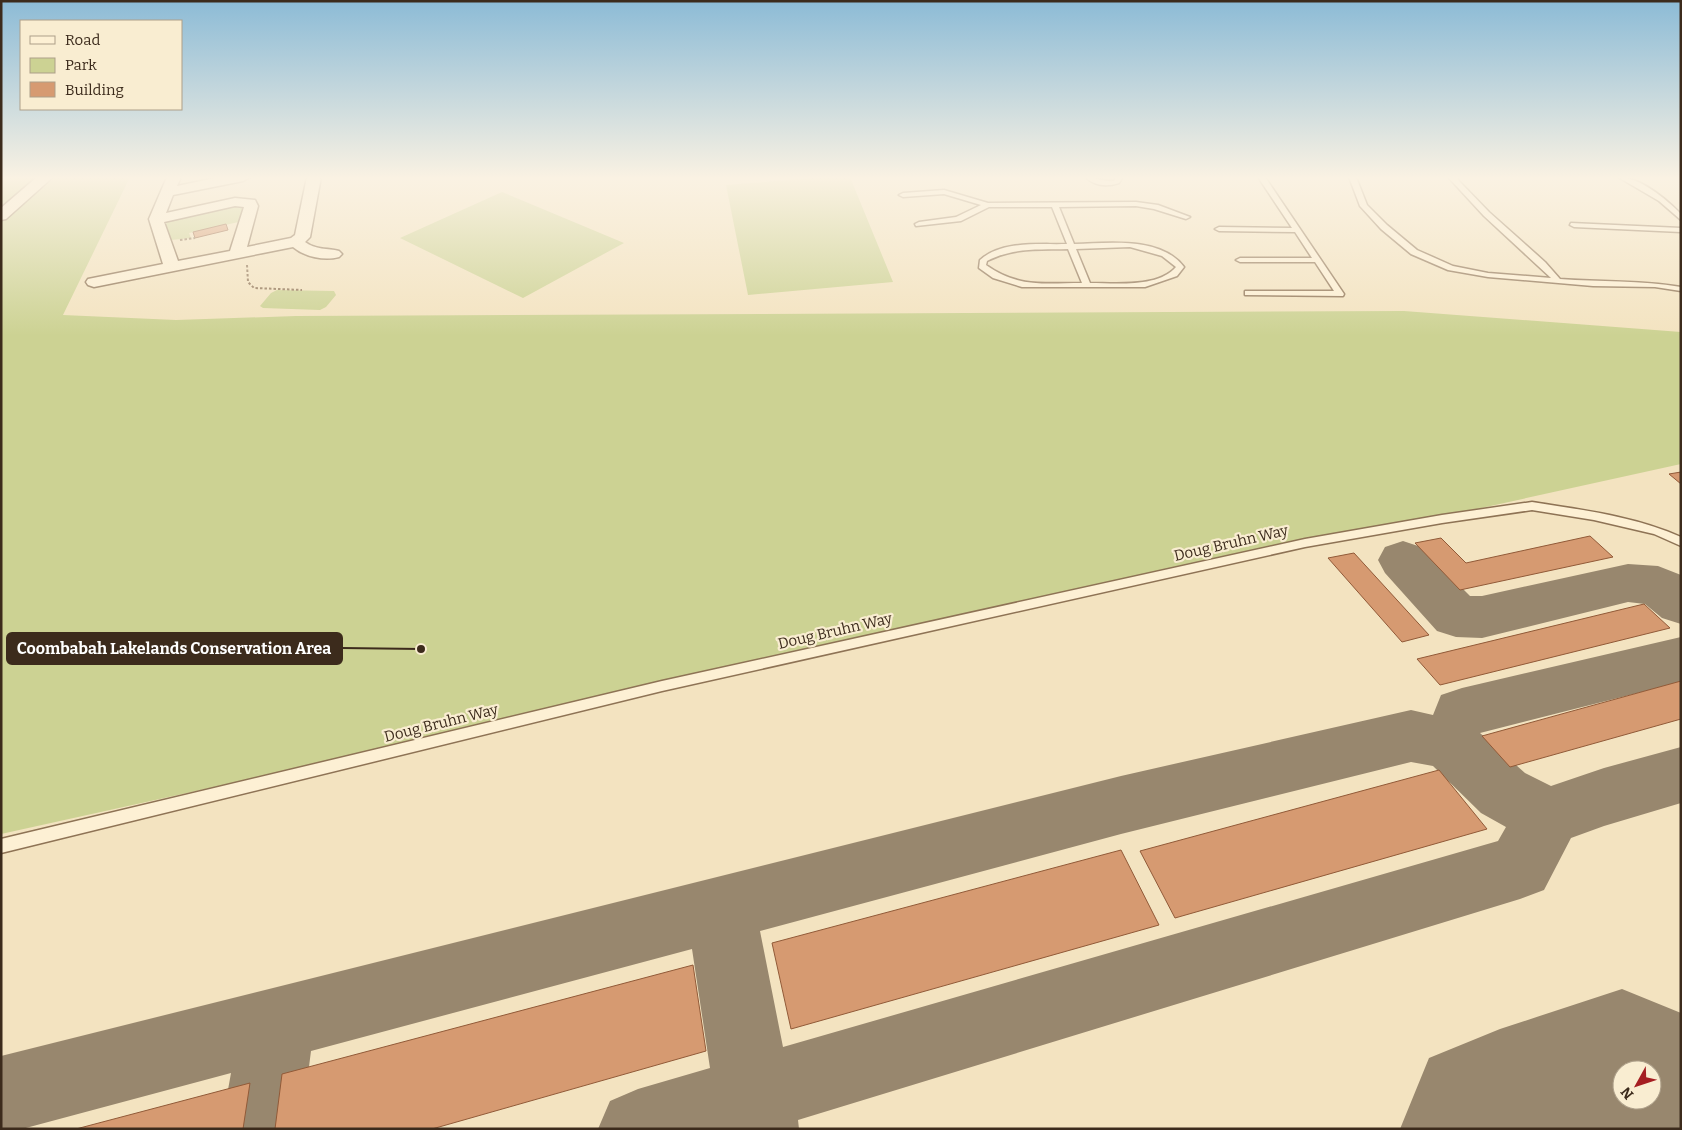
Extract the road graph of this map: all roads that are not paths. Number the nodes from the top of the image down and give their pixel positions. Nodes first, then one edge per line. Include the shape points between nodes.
1 (160, 230) edge
2 (246, 230) edge
3 (303, 230) edge
4 (1064, 230) edge
5 (1277, 230) edge
6 (1298, 230) joint
7 (1387, 230) edge
8 (1502, 230) edge
9 (296, 242) junction
10 (1071, 246) junction
11 (242, 253) junction
12 (334, 254) dead end
13 (1240, 260) dead end
14 (1318, 260) junction
15 (172, 267) junction
16 (1557, 280) junction
17 (94, 282) dead end
18 (1087, 285) junction
19 (1681, 289) edge
20 (1248, 293) dead end
21 (1681, 542) edge
22 (1, 846) edge

1 - 15 street
2 - 11 street
3 - 9 street via 302,237
4 - 10 lane
5 - 6 lane
6 - 14 lane
7 - 16 lane via 1414,252 1451,268 1488,275
8 - 16 lane via 1542,262
9 - 11 street
9 - 12 street via 307,251
10 - 18 lane
10 - 18 lane via 1014,248 984,260 982,266 996,276 1022,285
10 - 18 lane via 1130,245 1176,259 1180,267 1174,274 1145,285
11 - 15 street
13 - 14 lane
14 - 20 lane via 1340,294
15 - 17 street
16 - 19 lane
21 - 22 lane, Doug Bruhn Way via 1657,531 1532,506 1306,543 652,688

